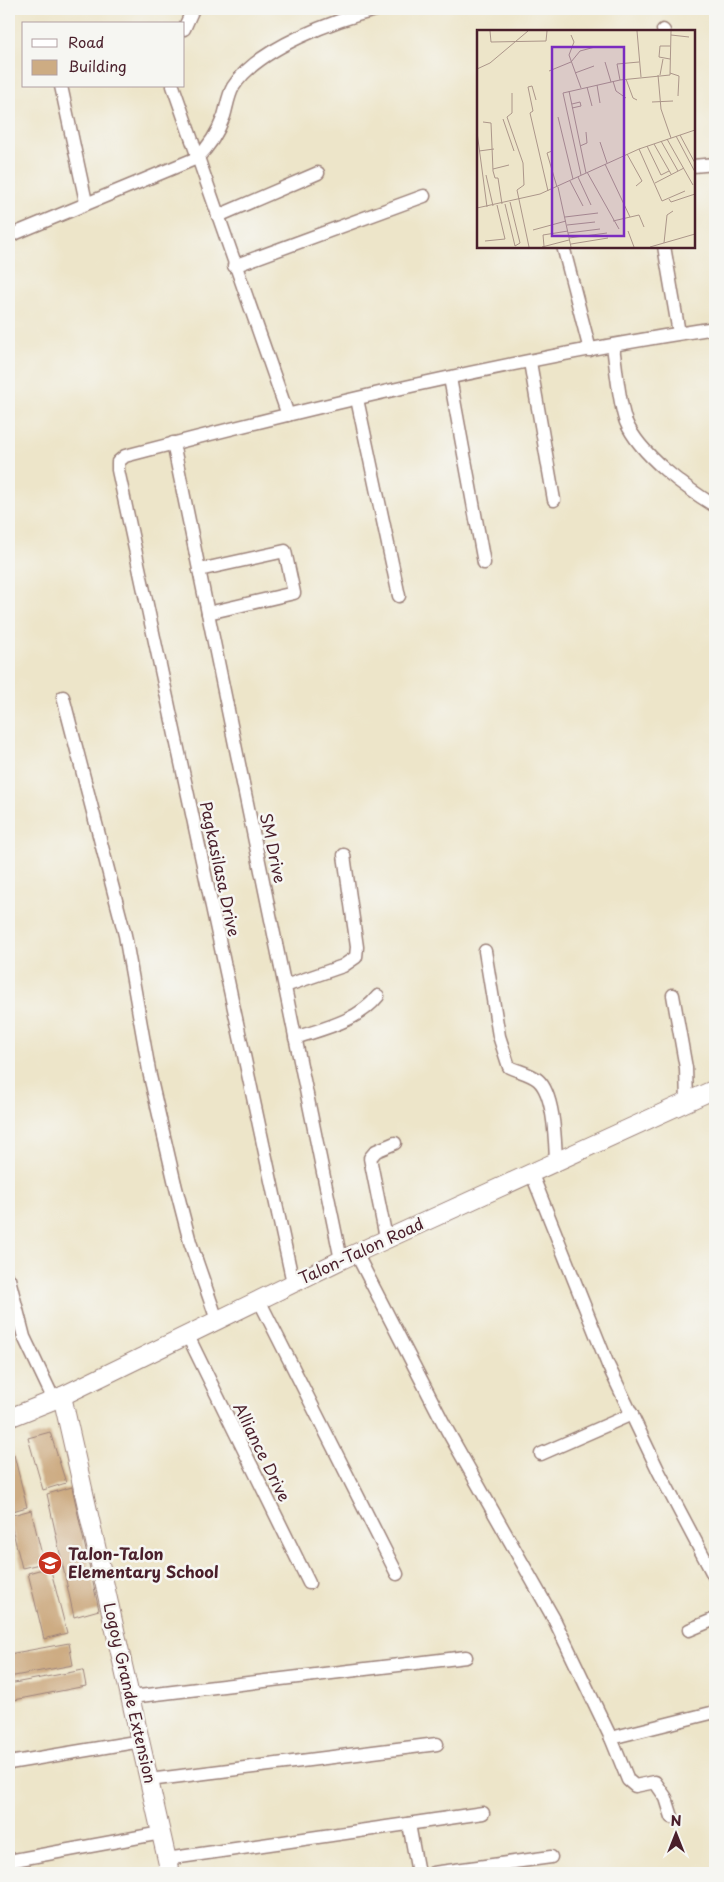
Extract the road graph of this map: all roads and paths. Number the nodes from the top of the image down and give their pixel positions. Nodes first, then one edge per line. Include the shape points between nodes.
1 (193, 9) edge
2 (380, 9) edge
3 (185, 27) edge
4 (61, 88) edge
5 (174, 88) edge
6 (197, 158) junction
7 (715, 164) edge
8 (694, 166) edge
9 (318, 173) dead end
10 (424, 196) dead end
11 (86, 202) junction
12 (218, 216) junction
13 (9, 236) edge
14 (563, 248) edge
15 (664, 248) edge
16 (234, 266) junction
17 (715, 328) edge
18 (679, 334) junction
19 (613, 346) junction
20 (590, 350) junction
21 (530, 362) junction
22 (450, 378) junction
23 (357, 399) junction
24 (288, 415) junction
25 (173, 443) junction
26 (554, 500) dead end
27 (715, 506) edge
28 (484, 563) dead end
29 (199, 570) junction
30 (398, 596) dead end
31 (208, 613) junction
32 (63, 697) dead end
33 (344, 856) dead end
34 (485, 951) dead end
35 (285, 986) junction
36 (672, 995) dead end
37 (378, 996) dead end
38 (295, 1038) junction
39 (715, 1089) edge
40 (687, 1102) junction
41 (395, 1143) dead end
42 (556, 1160) junction
43 (531, 1172) junction
44 (386, 1238) junction
45 (348, 1256) junction
46 (9, 1279) edge
47 (292, 1283) junction
48 (258, 1300) junction
49 (217, 1320) junction
50 (186, 1334) junction
51 (58, 1398) junction
52 (632, 1414) junction
53 (9, 1418) edge
54 (541, 1454) dead end
55 (397, 1574) dead end
56 (715, 1575) edge
57 (309, 1583) dead end
58 (715, 1619) edge
59 (689, 1630) dead end
60 (466, 1657) dead end
61 (132, 1697) junction
62 (715, 1712) edge
63 (611, 1738) junction
64 (141, 1742) junction
65 (437, 1744) dead end
66 (9, 1762) edge
67 (149, 1780) junction
68 (484, 1813) dead end
69 (672, 1817) dead end
70 (409, 1824) junction
71 (161, 1833) junction
72 (551, 1857) dead end
73 (9, 1861) edge
74 (168, 1866) edge
75 (418, 1873) edge
76 (434, 1873) edge

1 - 3 street
2 - 6 street via 310,32 264,58 233,88 215,136
4 - 11 street
5 - 6 street
6 - 11 street
6 - 12 street
7 - 8 street
9 - 12 street
10 - 16 street
11 - 13 street
12 - 16 street
14 - 20 street
15 - 18 street
16 - 24 street
17 - 18 street
18 - 19 street
19 - 20 street
19 - 27 street via 626,421 640,445 654,460
20 - 21 street
21 - 22 street
21 - 26 street
22 - 23 street
22 - 28 street
23 - 24 street
23 - 30 street
24 - 25 street
25 - 29 street, SM Drive
25 - 47 street, Pagkasilasa Drive via 125,456 118,462 118,470
29 - 31 street, SM Drive
29 - 31 street via 285,551 294,593
31 - 35 street, SM Drive
32 - 49 street via 125,935 150,1076 175,1184 190,1242
33 - 35 street via 356,957 343,966
34 - 42 street via 500,1036 509,1067 537,1079 545,1088 553,1119
35 - 38 street, SM Drive
36 - 40 street via 686,1068
37 - 38 street via 361,1013
38 - 45 street, SM Drive
39 - 40 street, Talon-Talon Road
40 - 42 street, Talon-Talon Road
41 - 44 street via 376,1150 370,1158
42 - 43 street, Talon-Talon Road
43 - 44 street, Talon-Talon Road
43 - 52 street via 608,1365
44 - 45 street, Talon-Talon Road
45 - 47 street, Talon-Talon Road
45 - 63 street, SM Drive via 554,1619
46 - 51 street via 24,1337
47 - 48 street, Talon-Talon Road
48 - 49 street, Talon-Talon Road
48 - 55 street
49 - 50 street, Talon-Talon Road
50 - 51 street, Talon-Talon Road
50 - 57 street, Alliance Drive
51 - 53 street, Talon-Talon Road
51 - 61 street, Logoy Grande Extension
52 - 54 street
52 - 56 street via 659,1472
58 - 59 street
60 - 61 street
61 - 64 street, Logoy Grande Extension
62 - 63 street
63 - 69 street, SM Drive via 631,1784 655,1782 666,1798
64 - 66 street
64 - 67 street, Logoy Grande Extension
65 - 67 street
67 - 71 street, Logoy Grande Extension
68 - 70 street
70 - 74 street
70 - 75 street
71 - 73 street
71 - 74 street, Logoy Grande Extension
72 - 76 street

